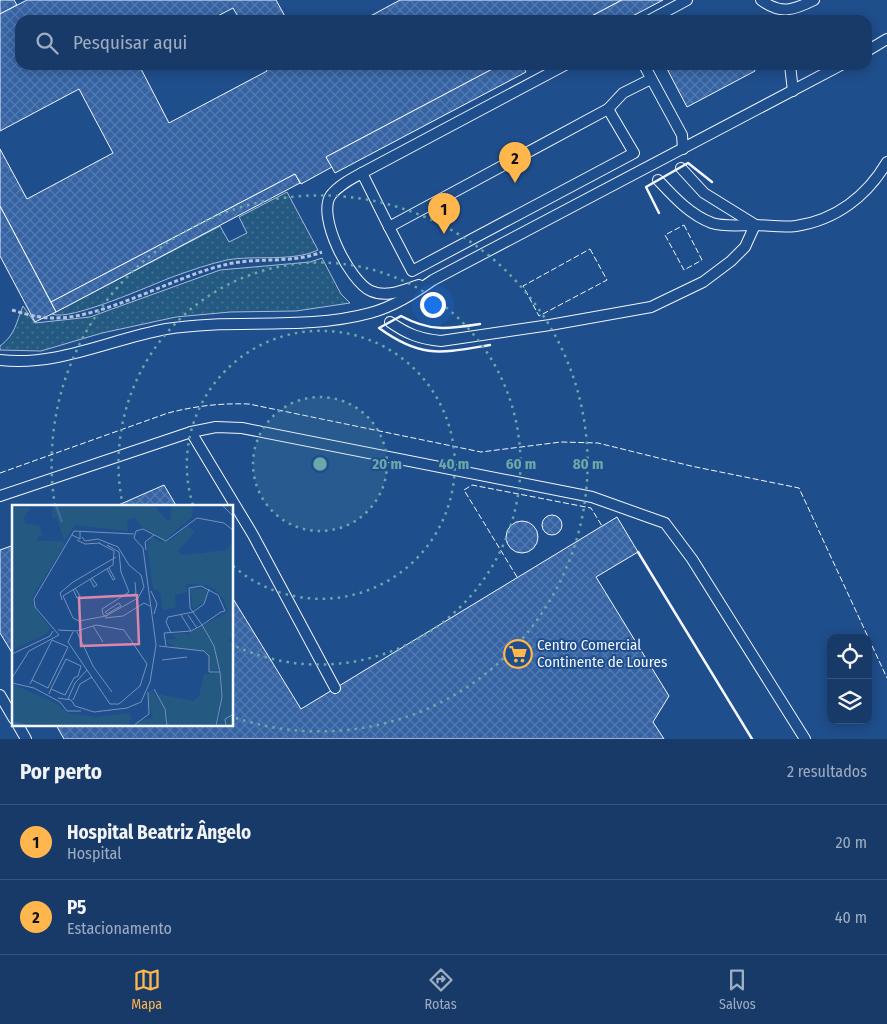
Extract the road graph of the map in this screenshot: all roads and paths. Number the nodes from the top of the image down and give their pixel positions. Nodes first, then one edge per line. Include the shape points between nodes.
1 (687, 0) edge
2 (762, 0) edge
3 (814, 0) edge
4 (659, 15) edge
5 (792, 15) edge
6 (887, 39) edge
7 (872, 48) edge
8 (556, 70) edge
9 (646, 70) edge
10 (791, 70) edge
11 (832, 70) edge
12 (651, 79) junction
13 (793, 91) junction
14 (608, 109) junction
15 (683, 149) junction
16 (887, 162) edge
17 (681, 168) dead end
18 (887, 171) edge
19 (362, 173) junction
20 (878, 178) junction
21 (658, 180) dead end
22 (755, 225) junction
23 (389, 227) junction
24 (338, 247) junction
25 (433, 280) junction
26 (12, 310) dead end
27 (390, 322) dead end
28 (0, 360) edge
29 (191, 432) junction
30 (0, 496) edge
31 (335, 688) dead end
32 (0, 695) edge
33 (12, 715) edge
34 (19, 726) edge
35 (26, 739) edge
36 (805, 739) edge

1 - 4 lane
2 - 5 lane
3 - 5 lane
6 - 7 lane
8 - 19 lane
9 - 12 lane
10 - 13 lane
11 - 13 lane
12 - 14 lane via 623,94
12 - 15 lane via 682,135
13 - 15 lane
14 - 23 lane
14 - 23 lane via 634,153 412,271
15 - 25 lane
16 - 20 lane
17 - 22 lane via 704,194
18 - 20 lane
19 - 23 lane
19 - 24 lane via 340,186 330,196 327,205 326,218
20 - 22 lane via 851,204 824,218 795,226
21 - 22 lane via 692,212 712,223
22 - 27 lane via 745,247 703,282 671,299 633,312 441,341 422,339
24 - 25 lane via 354,276 362,286 372,291 394,293
24 - 26 path via 308,258 251,261 199,272 76,316 37,317
25 - 28 lane via 401,301 370,313 324,322 197,325 124,338 47,360
29 - 30 lane
29 - 31 lane via 253,536
29 - 36 lane via 216,427 242,428 328,444 592,497 665,523 692,559
32 - 33 lane
34 - 35 lane

